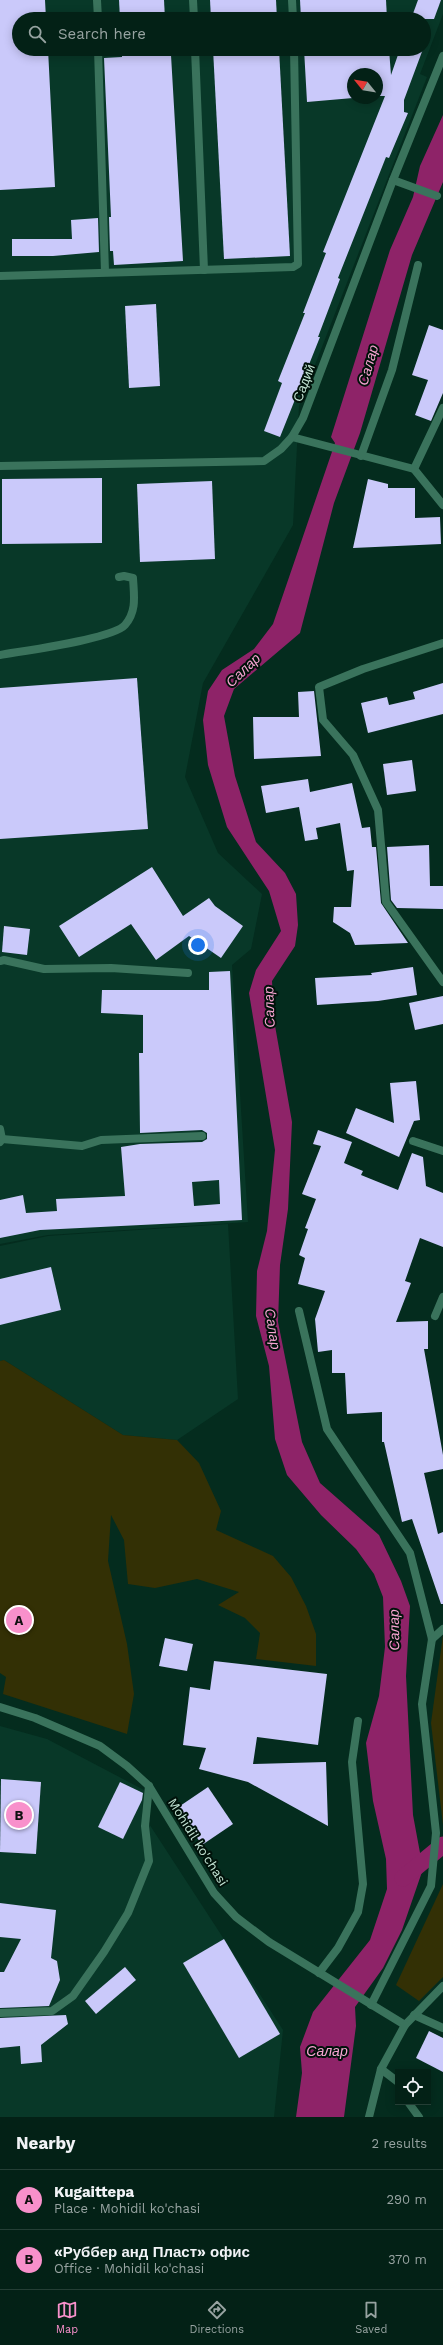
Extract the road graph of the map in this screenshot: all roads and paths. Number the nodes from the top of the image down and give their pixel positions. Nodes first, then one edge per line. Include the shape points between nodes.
1 (97, 0) edge
2 (194, 0) edge
3 (292, 0) edge
4 (98, 12) edge
5 (194, 12) edge
6 (293, 12) edge
7 (98, 56) edge
8 (195, 56) edge
9 (294, 56) edge
10 (443, 56) edge
11 (393, 180) junction
12 (437, 196) dead end
13 (418, 265) dead end
14 (204, 270) junction
15 (105, 272) junction
16 (0, 276) edge
17 (443, 408) edge
18 (292, 437) junction
19 (359, 456) junction
20 (0, 466) edge
21 (414, 469) junction
22 (443, 506) edge
23 (119, 577) dead end
24 (443, 643) edge
25 (0, 655) edge
26 (0, 961) edge
27 (188, 973) dead end
28 (443, 982) edge
29 (0, 1129) edge
30 (202, 1136) dead end
31 (1, 1141) edge
32 (413, 1141) dead end
33 (443, 1151) edge
34 (443, 1297) edge
35 (299, 1311) dead end
36 (434, 1316) dead end
37 (443, 1629) edge
38 (432, 1639) junction
39 (0, 1708) edge
40 (358, 1721) dead end
41 (149, 1786) junction
42 (322, 1974) junction
43 (443, 1986) edge
44 (368, 2004) junction
45 (0, 2013) edge
46 (414, 2015) junction
47 (405, 2025) junction
48 (443, 2028) edge
49 (382, 2069) junction
50 (395, 2080) edge
51 (410, 2105) edge
52 (369, 2117) edge
53 (419, 2117) edge

1 - 4 street
2 - 5 street
3 - 6 street
7 - 15 street
8 - 14 street
9 - 14 street via 298,264
10 - 11 street, Садий
11 - 12 street
11 - 18 street, Садий via 310,401
13 - 19 street via 392,370
14 - 15 street
15 - 16 street
17 - 21 street
18 - 19 street
18 - 20 street, Садий via 264,461
19 - 21 street
21 - 22 street
23 - 25 street via 134,578 135,608 124,626 100,636
24 - 28 street via 319,687 323,720 353,755 378,810 386,902
26 - 27 street via 44,969 112,968
29 - 31 street
30 - 31 street via 101,1140 82,1146
32 - 33 street
34 - 36 street
35 - 38 street via 327,1429 410,1553
37 - 38 street
38 - 44 street via 422,1704 436,1832 431,1886
39 - 41 street, Mohidil ko'chasi via 35,1718 100,1746
40 - 42 street via 352,1762 363,1884 358,1912
41 - 42 street, Mohidil ko'chasi via 214,1893 236,1917 269,1942
41 - 45 street via 145,1826 149,1861 128,1913 104,1952 73,1996 52,2011
42 - 44 street, Mohidil ko'chasi
43 - 46 street
44 - 47 street, Mohidil ko'chasi
46 - 47 street
46 - 48 street
47 - 49 street
49 - 50 street
49 - 52 street
51 - 53 street

